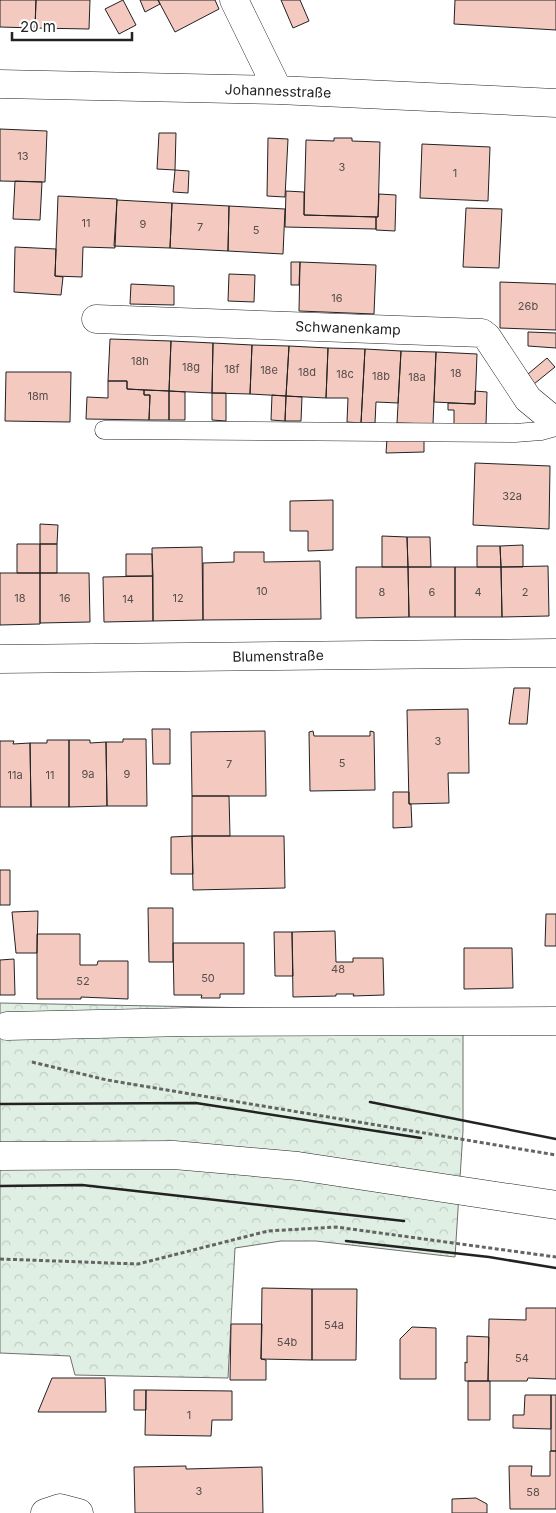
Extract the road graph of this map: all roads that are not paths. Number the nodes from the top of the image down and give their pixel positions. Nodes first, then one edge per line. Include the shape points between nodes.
1 (234, 0) edge
2 (0, 84) edge
3 (278, 90) junction
4 (556, 103) edge
5 (96, 318) dead end
6 (556, 422) edge
7 (556, 427) edge
8 (104, 430) dead end
9 (556, 653) edge
10 (0, 659) edge
11 (556, 1021) edge
12 (7, 1026) dead end
13 (0, 1156) edge
14 (556, 1206) edge
15 (45, 1513) edge
16 (78, 1513) edge

1 - 3 street
2 - 3 street, Johannesstraße
3 - 4 street, Johannesstraße
5 - 6 street, Schwanenkamp via 482,333 528,399
7 - 8 lane via 515,433
9 - 10 street, Blumenstraße
11 - 12 street
13 - 14 street via 174,1155 298,1166
15 - 16 street via 60,1508

